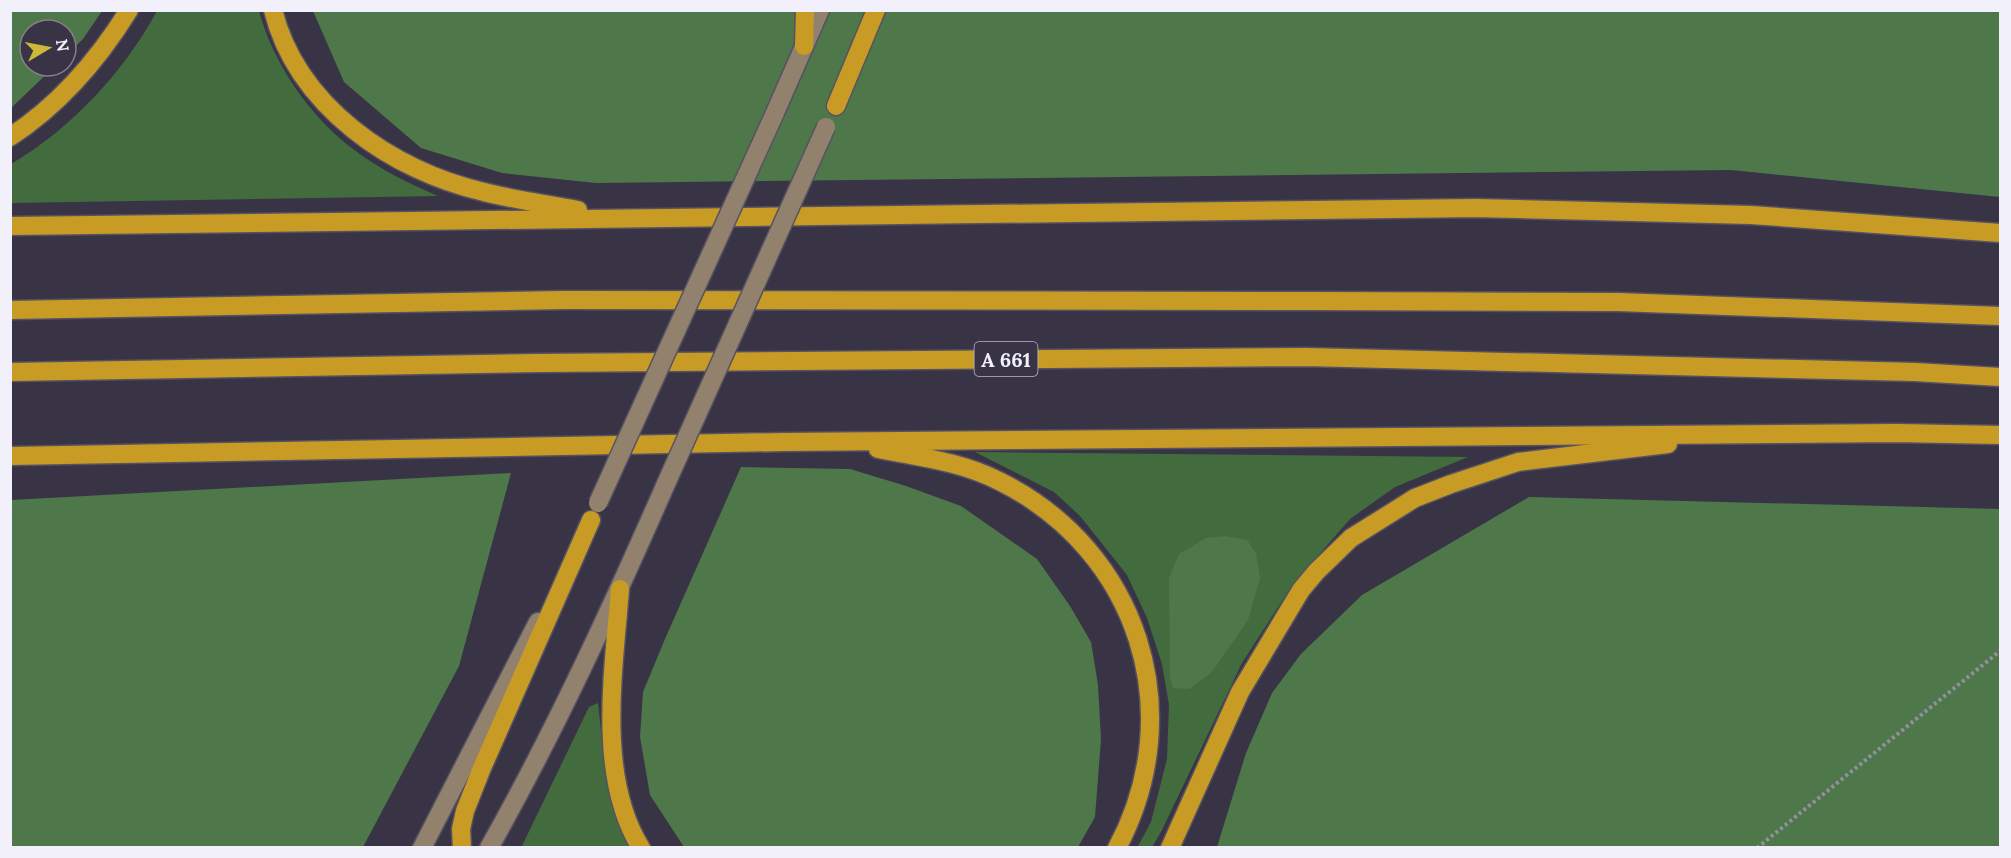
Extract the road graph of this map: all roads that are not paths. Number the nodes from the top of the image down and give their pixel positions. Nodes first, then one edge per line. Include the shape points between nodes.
1 (129, 10) edge
2 (273, 10) edge
3 (805, 10) edge
4 (820, 10) edge
5 (876, 10) edge
6 (882, 10) edge
7 (804, 46) junction
8 (836, 106) junction
9 (10, 137) edge
10 (618, 218) junction
11 (10, 226) edge
12 (2001, 232) edge
13 (10, 310) edge
14 (2001, 316) edge
15 (10, 372) edge
16 (2001, 377) edge
17 (1759, 434) junction
18 (2001, 435) edge
19 (783, 442) junction
20 (10, 456) edge
21 (591, 520) junction
22 (620, 589) junction
23 (422, 848) edge
24 (462, 848) edge
25 (489, 848) edge
26 (641, 848) edge
27 (1117, 848) edge
28 (1170, 848) edge

1 - 9 highway via 115,34 76,81
2 - 10 highway via 298,71 321,101 379,149 426,174 482,192
3 - 7 highway
4 - 7 main road
5 - 8 highway
6 - 8 main road
7 - 21 main road, bridge
8 - 22 main road, bridge
10 - 11 highway
10 - 12 highway via 1476,208 1751,215
13 - 14 highway via 564,300 1320,301 1618,302
15 - 16 highway, A 661 via 1306,357
17 - 18 highway
17 - 19 highway
17 - 28 highway via 1518,462 1415,498 1351,538 1301,590 1240,692
19 - 20 highway
19 - 27 highway via 872,448 953,463 1000,481 1034,501 1089,550 1132,623 1148,684 1150,719 1144,776
21 - 23 main road
21 - 24 highway via 465,811
22 - 25 main road
22 - 26 highway via 613,766 622,805

